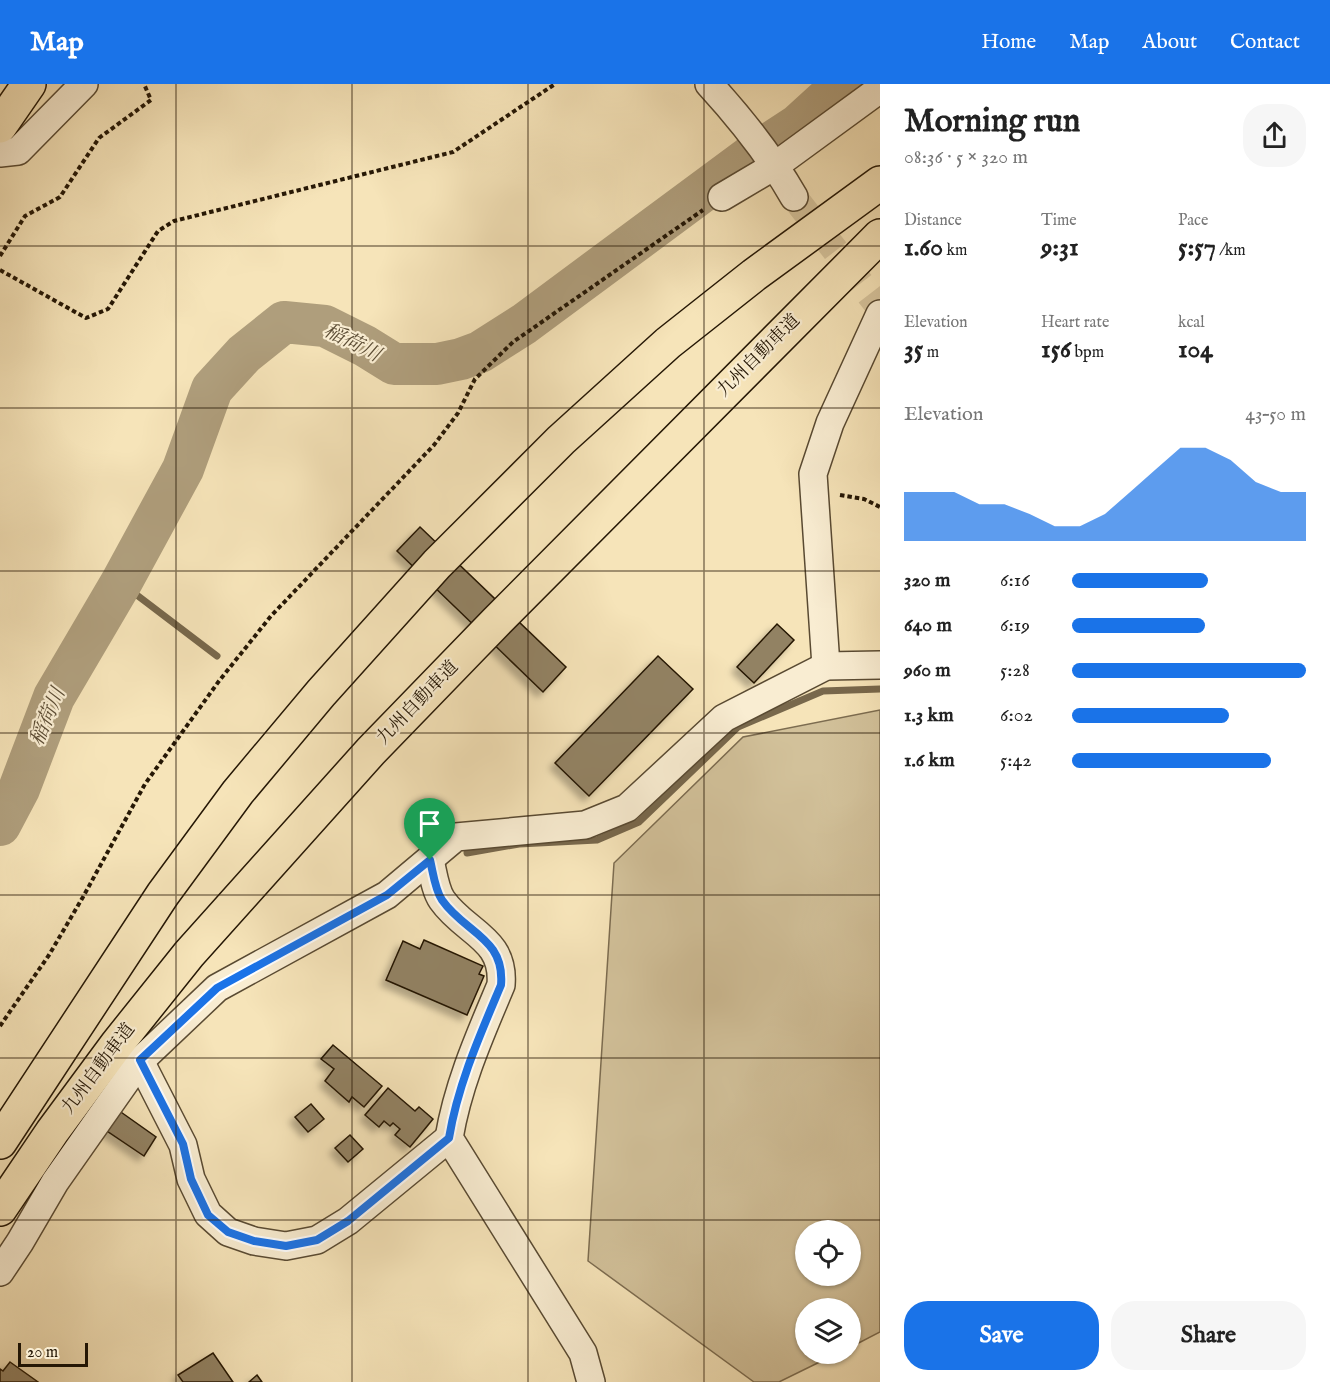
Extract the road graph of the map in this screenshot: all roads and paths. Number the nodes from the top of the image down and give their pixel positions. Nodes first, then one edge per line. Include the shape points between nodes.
1 (29, 84) edge
2 (84, 84) edge
3 (144, 84) edge
4 (555, 84) edge
5 (709, 84) edge
6 (880, 89) edge
7 (0, 126) edge
8 (0, 153) edge
9 (776, 165) junction
10 (880, 183) edge
11 (722, 197) joint
12 (794, 197) tunnel mouth
13 (880, 236) edge
14 (0, 256) edge
15 (0, 270) edge
16 (880, 314) edge
17 (815, 492) junction
18 (880, 507) edge
19 (880, 665) edge
20 (826, 666) junction
21 (430, 860) junction
22 (0, 1026) edge
23 (140, 1060) junction
24 (449, 1138) junction
25 (0, 1142) edge
26 (0, 1209) edge
27 (0, 1272) edge
28 (591, 1382) edge

1 - 7 main road
2 - 8 street via 18,151
3 - 14 path via 151,100 99,138 60,197 25,216
4 - 15 path via 453,152 174,221 158,231 108,309 86,318
5 - 9 street
6 - 9 street
9 - 11 street
9 - 12 street
10 - 25 main road via 668,343 561,441 437,564 238,792 163,894
11 - 22 path via 513,342 475,379 458,413 434,445 271,616 219,681 144,784 49,955
13 - 26 main road, 九州自動車道 via 364,759 189,954 117,1044
16 - 17 street via 830,423 813,474
17 - 18 path via 864,499
17 - 20 street
19 - 20 street
20 - 21 street via 724,718 627,808 585,825 456,837
21 - 23 street via 387,895 217,988
21 - 24 street via 440,898 491,946 502,969 501,985 456,1100
23 - 24 street via 183,1144 191,1179 208,1215 228,1232 254,1241 286,1246 317,1240 348,1221
23 - 27 street via 55,1182
24 - 28 street via 583,1353

